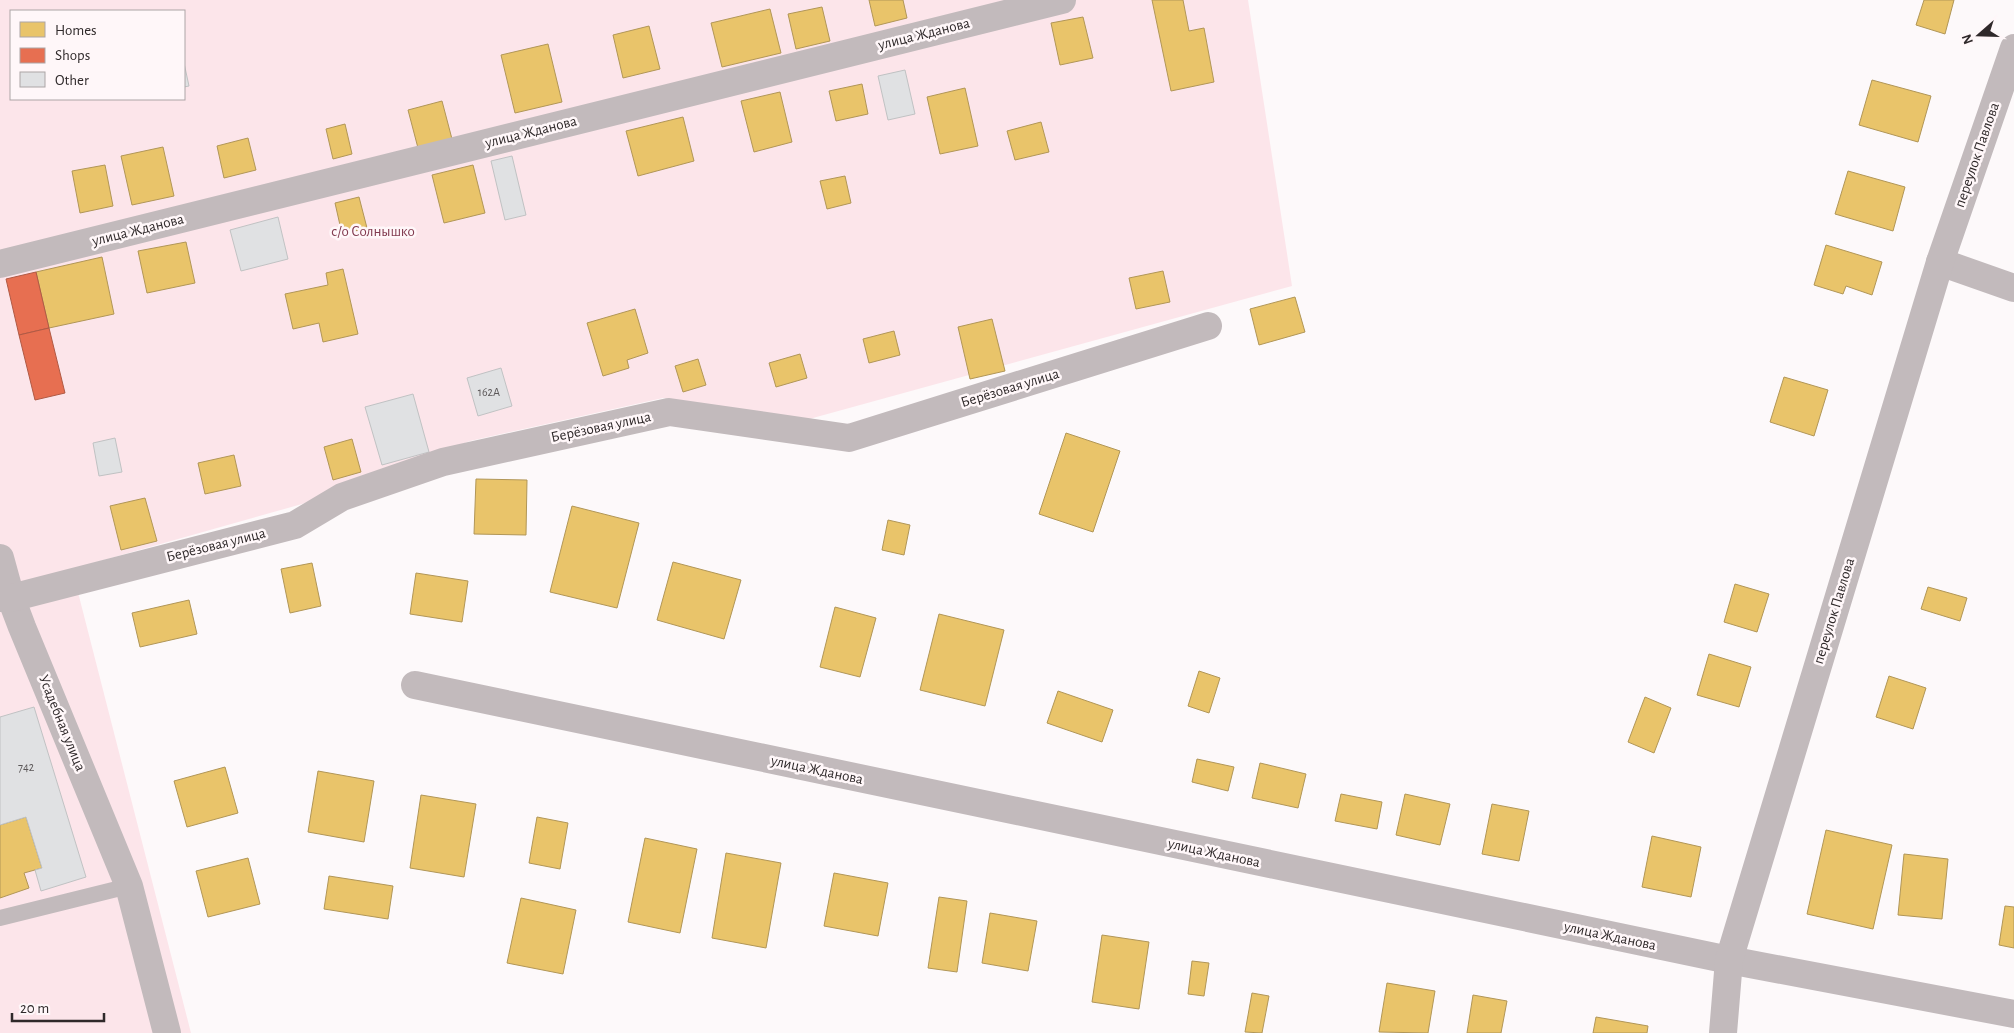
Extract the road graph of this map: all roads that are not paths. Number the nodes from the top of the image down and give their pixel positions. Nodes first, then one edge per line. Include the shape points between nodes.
1 (1062, 0) edge
2 (2014, 48) edge
3 (1940, 262) junction
4 (0, 264) edge
5 (2014, 288) edge
6 (1208, 326) dead end
7 (0, 558) edge
8 (6, 598) edge
9 (415, 685) dead end
10 (129, 886) junction
11 (0, 918) edge
12 (1728, 960) junction
13 (2014, 1014) edge
14 (167, 1033) edge
15 (1724, 1033) edge

1 - 4 street, улица Жданова
2 - 3 street, переулок Павлова
3 - 5 street
3 - 12 street, переулок Павлова
6 - 8 street, Берёзовая улица via 849,438 669,412 443,462 342,497 295,525
7 - 8 street, Усадебная улица
8 - 10 street, Усадебная улица
9 - 12 street, улица Жданова
10 - 11 lane
10 - 14 street, Усадебная улица
12 - 13 street, улица Жданова
12 - 15 street, переулок Павлова

